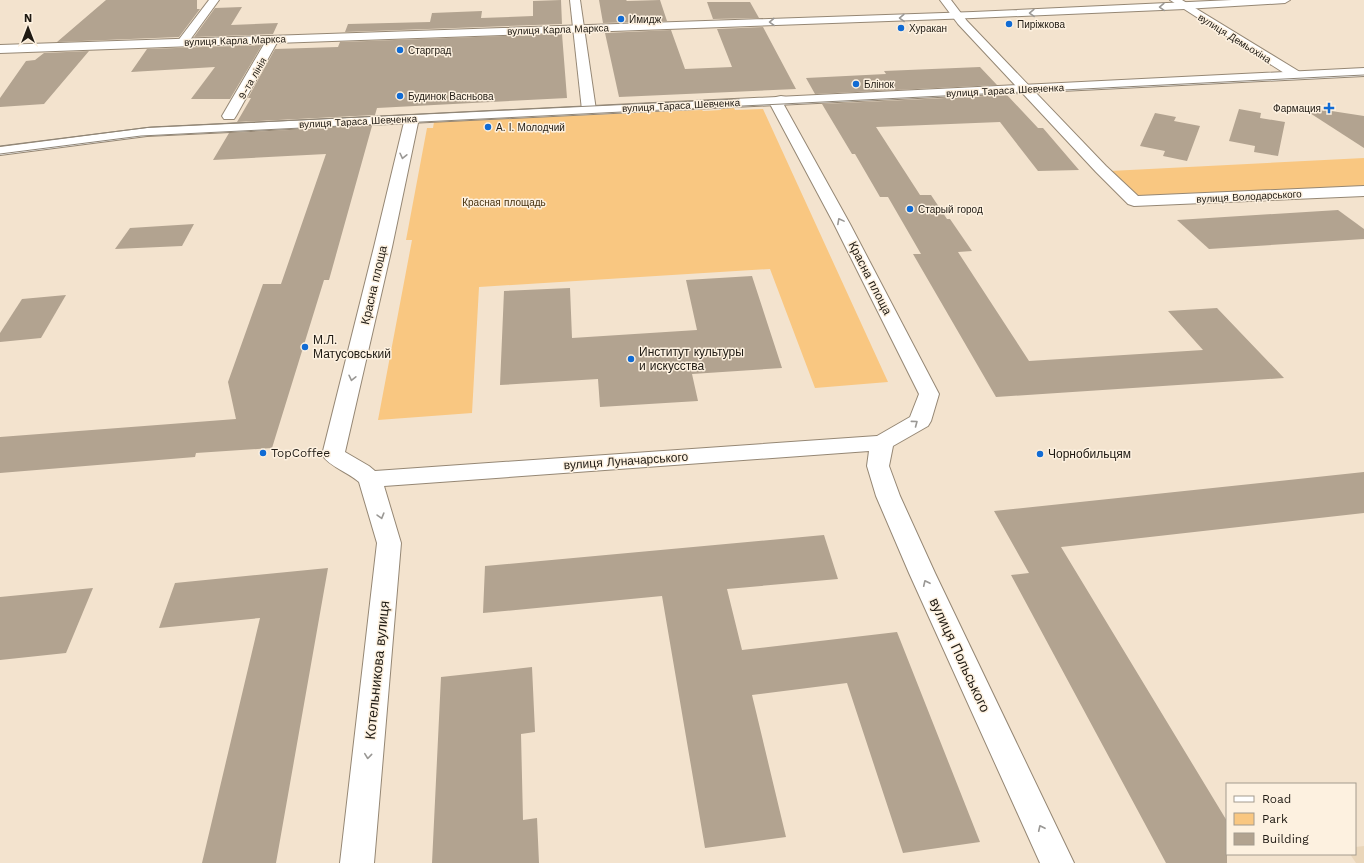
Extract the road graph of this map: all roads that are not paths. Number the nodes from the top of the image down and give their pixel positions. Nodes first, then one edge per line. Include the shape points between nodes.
1 (214, 0) edge
2 (575, 0) edge
3 (945, 0) edge
4 (1175, 0) edge
5 (1285, 0) edge
6 (1185, 6) junction
7 (959, 16) junction
8 (578, 29) junction
9 (273, 39) junction
10 (183, 42) junction
11 (0, 49) edge
12 (1364, 72) edge
13 (1296, 75) junction
14 (1026, 89) junction
15 (781, 100) junction
16 (589, 110) junction
17 (229, 116) dead end
18 (412, 118) junction
19 (0, 151) edge
20 (1364, 191) edge
21 (882, 444) junction
22 (370, 479) junction
23 (358, 863) edge
24 (1057, 863) edge

1 - 10 street
2 - 8 street
3 - 7 street
4 - 6 street, вулиця Демьохіна
5 - 6 street, вулиця Карла Маркса
6 -> 7 street, вулиця Карла Маркса
6 - 13 street, вулиця Демьохіна
7 -> 8 street, вулиця Карла Маркса
7 - 14 street
8 - 9 street, вулиця Карла Маркса
8 - 16 street
9 - 10 street, вулиця Карла Маркса
9 - 17 street, 9-та лінія
10 - 11 street, вулиця Карла Маркса
12 - 13 street, вулиця Тараса Шевченка
13 - 14 street, вулиця Тараса Шевченка
14 - 15 street, вулиця Тараса Шевченка
14 - 20 street, вулиця Володарського via 1134,201
15 - 16 street, вулиця Тараса Шевченка
21 -> 15 street, Красна площа via 920,421 929,394 777,104
16 - 18 street, вулиця Тараса Шевченка
18 - 19 street, вулиця Тараса Шевченка via 147,132
18 -> 22 street, Красна площа via 333,455
21 - 22 street, вулиця Луначарського
24 -> 21 street, вулиця Польського via 888,496 878,466
22 -> 23 street, Котельникова вулиця via 389,543

